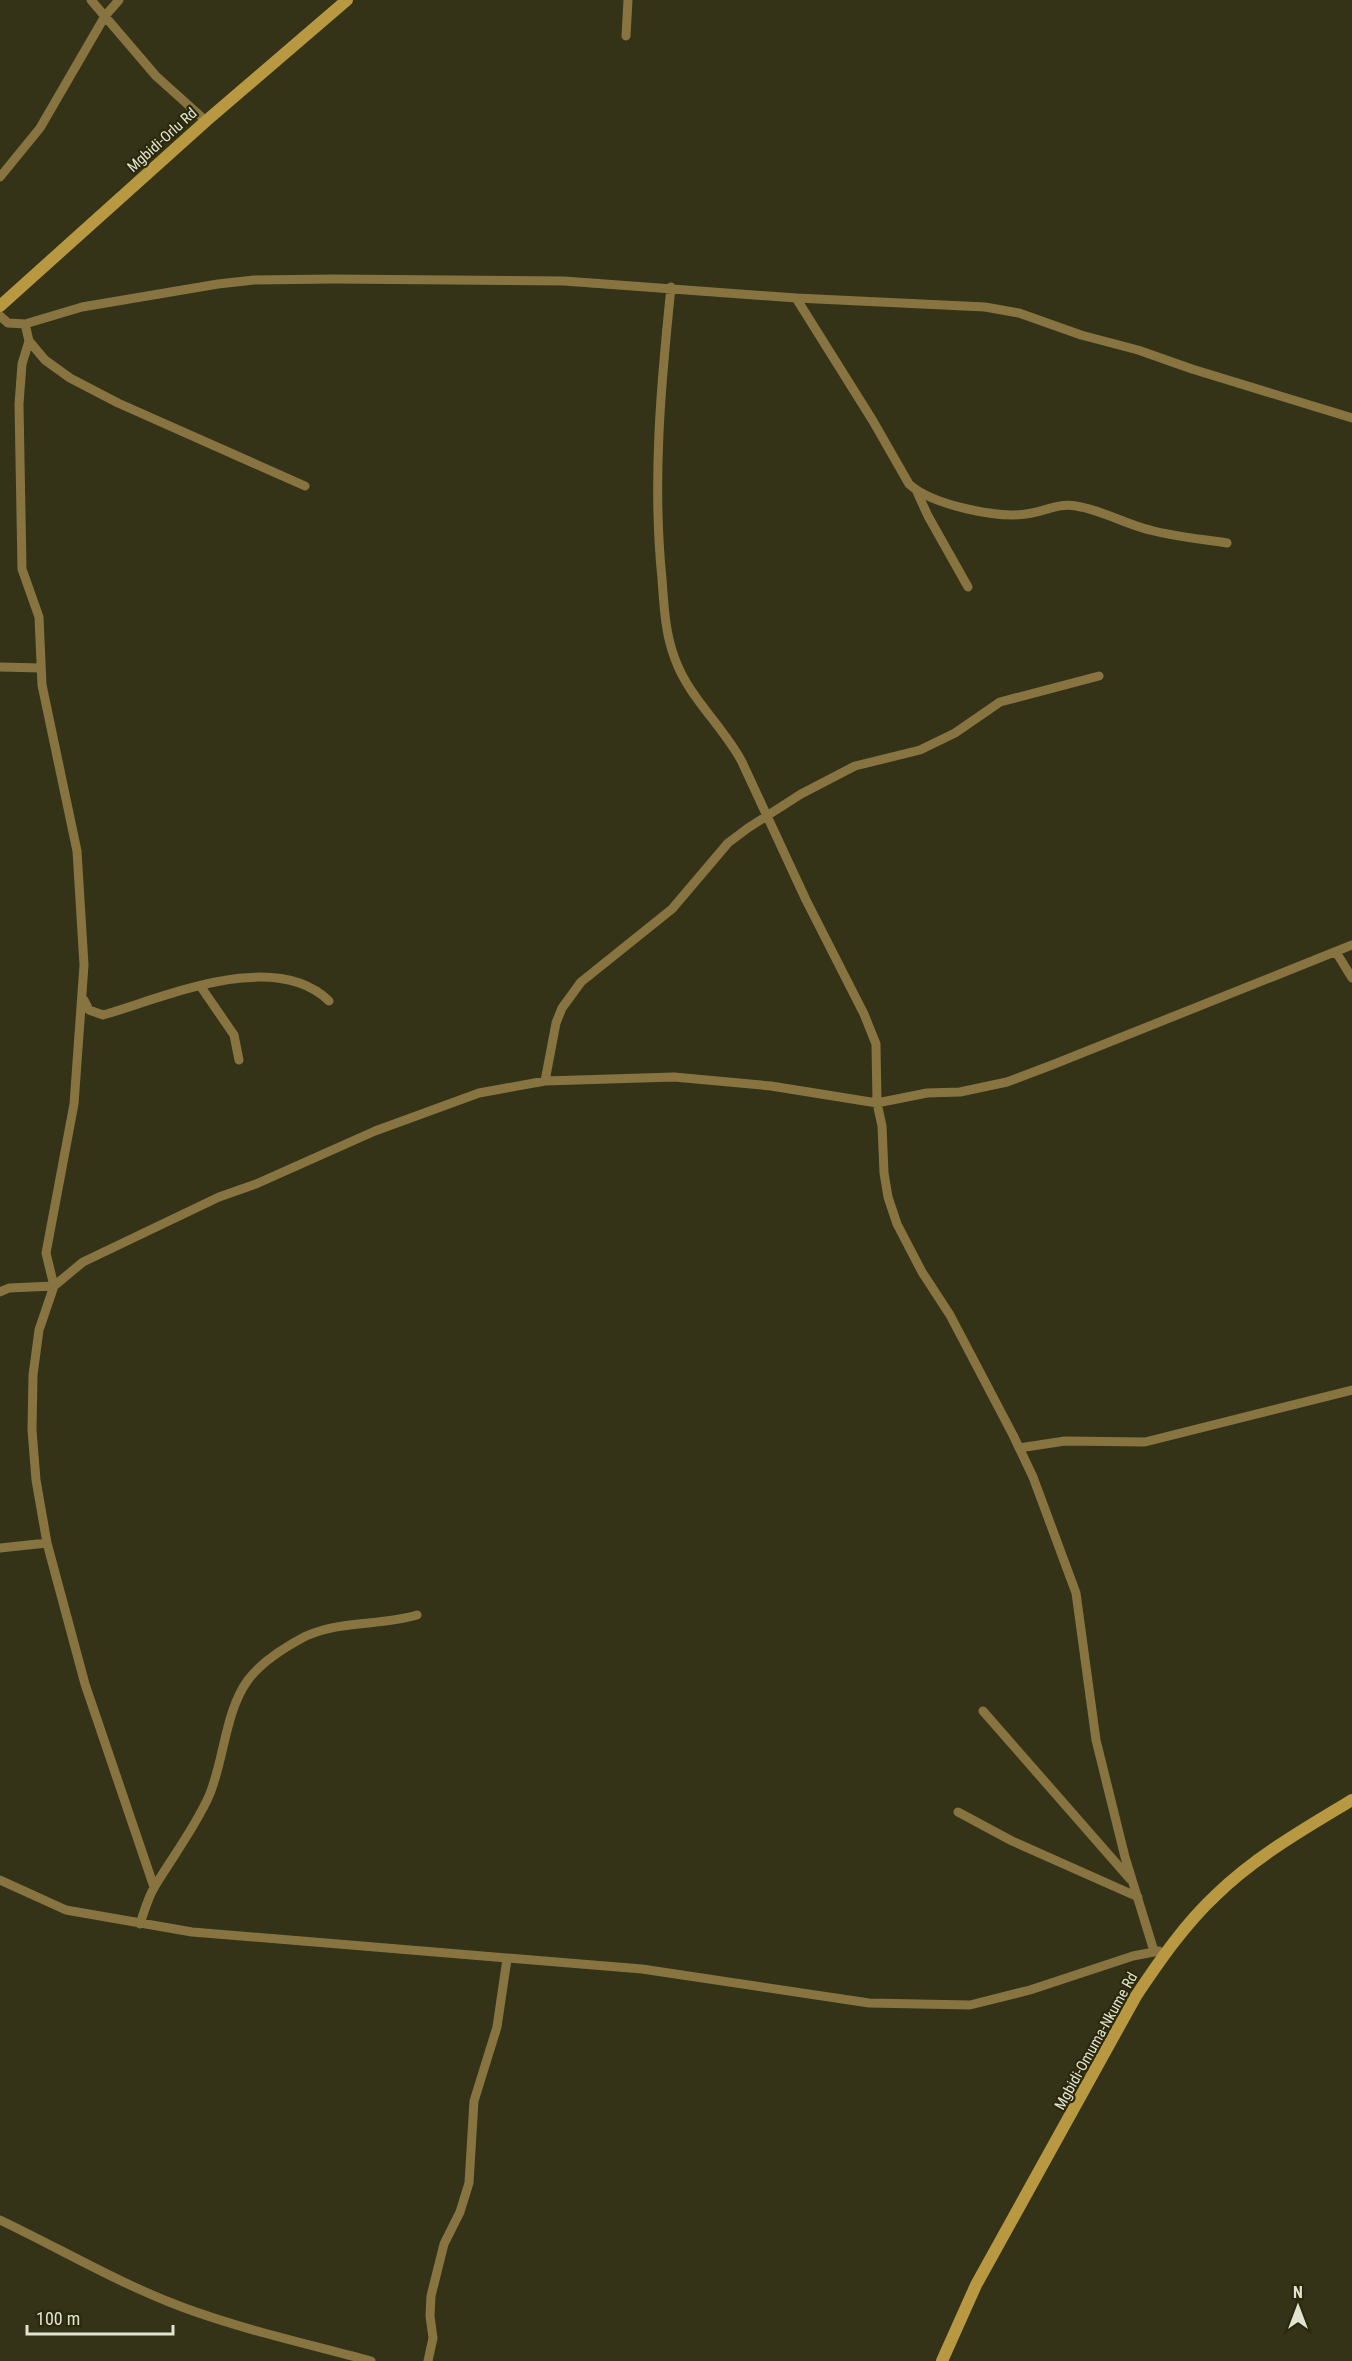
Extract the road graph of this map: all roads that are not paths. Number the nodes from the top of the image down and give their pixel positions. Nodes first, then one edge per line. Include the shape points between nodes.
1 (91, 0) edge
2 (119, 0) edge
3 (347, 0) edge
4 (628, 0) edge
5 (105, 16) junction
6 (626, 36) dead end
7 (206, 121) junction
8 (0, 177) edge
9 (671, 287) junction
10 (796, 298) junction
11 (0, 306) edge
12 (0, 316) edge
13 (25, 324) junction
14 (29, 341) junction
15 (1352, 418) edge
16 (305, 486) dead end
17 (917, 492) junction
18 (1227, 543) dead end
19 (968, 587) dead end
20 (0, 667) edge
21 (40, 668) junction
22 (1099, 676) dead end
23 (767, 816) junction
24 (1352, 945) edge
25 (1336, 952) junction
26 (1352, 978) edge
27 (201, 987) junction
28 (83, 998) junction
29 (329, 1001) dead end
30 (239, 1060) dead end
31 (546, 1081) junction
32 (878, 1103) junction
33 (54, 1286) junction
34 (0, 1292) edge
35 (1352, 1390) edge
36 (1019, 1448) junction
37 (47, 1543) junction
38 (0, 1548) edge
39 (417, 1615) dead end
40 (983, 1711) dead end
41 (1352, 1800) edge
42 (958, 1812) dead end
43 (0, 1880) edge
44 (1133, 1882) junction
45 (154, 1887) junction
46 (1138, 1897) junction
47 (140, 1924) junction
48 (1161, 1951) junction
49 (507, 1959) junction
50 (0, 2220) edge
51 (371, 2361) edge
52 (428, 2361) edge
53 (942, 2361) edge

1 - 5 street
2 - 5 street
3 - 7 street, Mgbidi-Orlu Rd
4 - 6 street
5 - 7 street via 156,76
5 - 8 street via 40,128
7 - 11 street, Mgbidi-Orlu Rd
9 - 10 street
9 - 13 street via 564,281 254,280 82,307
9 - 23 street via 659,405 658,466 659,550 667,631 675,661 694,694 731,742
10 - 15 street via 947,304 1018,313
10 - 17 street
12 - 13 street via 8,323
13 - 14 street
14 - 16 street via 45,360 79,383
14 - 21 street via 22,364 19,405 22,569 39,617
17 - 18 street via 970,509 1010,514 1030,514 1062,504 1078,506 1149,530
17 - 19 street
20 - 21 street
21 - 28 street via 76,851 83,925
22 - 23 street via 1000,702 955,733 920,750 855,766
23 - 31 street via 728,843 672,909 581,982 556,1023
23 - 32 street via 876,1044
24 - 25 street
25 - 26 street
25 - 32 street via 1007,1082
27 - 28 street via 103,1015 89,1010
27 - 29 street via 236,978 279,977 316,988
27 - 30 street via 234,1035
28 - 33 street via 74,1104 46,1253
31 - 32 street via 674,1077 771,1086
31 - 33 street via 479,1093 375,1131 219,1197 83,1263
32 - 36 street via 888,1197 897,1224 950,1315
33 - 34 street
33 - 37 street via 39,1330 32,1386 36,1480
35 - 36 street via 1145,1442 1065,1441
36 - 44 street via 1076,1593 1096,1740
37 - 38 street
37 - 45 street via 85,1684
39 - 45 street via 389,1622 338,1625 306,1636 263,1664 235,1703 217,1776 198,1817
40 - 44 street
41 - 48 street, Mgbidi-Omuma-Nkume Rd via 1251,1866 1216,1894
42 - 46 street via 1022,1846
43 - 47 street via 66,1910
44 - 46 street
45 - 47 street
46 - 48 street
47 - 49 street via 295,1942
48 - 49 street via 970,2005 869,2003 642,1970
48 - 53 street, Mgbidi-Omuma-Nkume Rd via 976,2285
49 - 52 street via 497,2027 474,2101 469,2183 444,2244 431,2296 433,2338
50 - 51 street via 117,2280 181,2307

